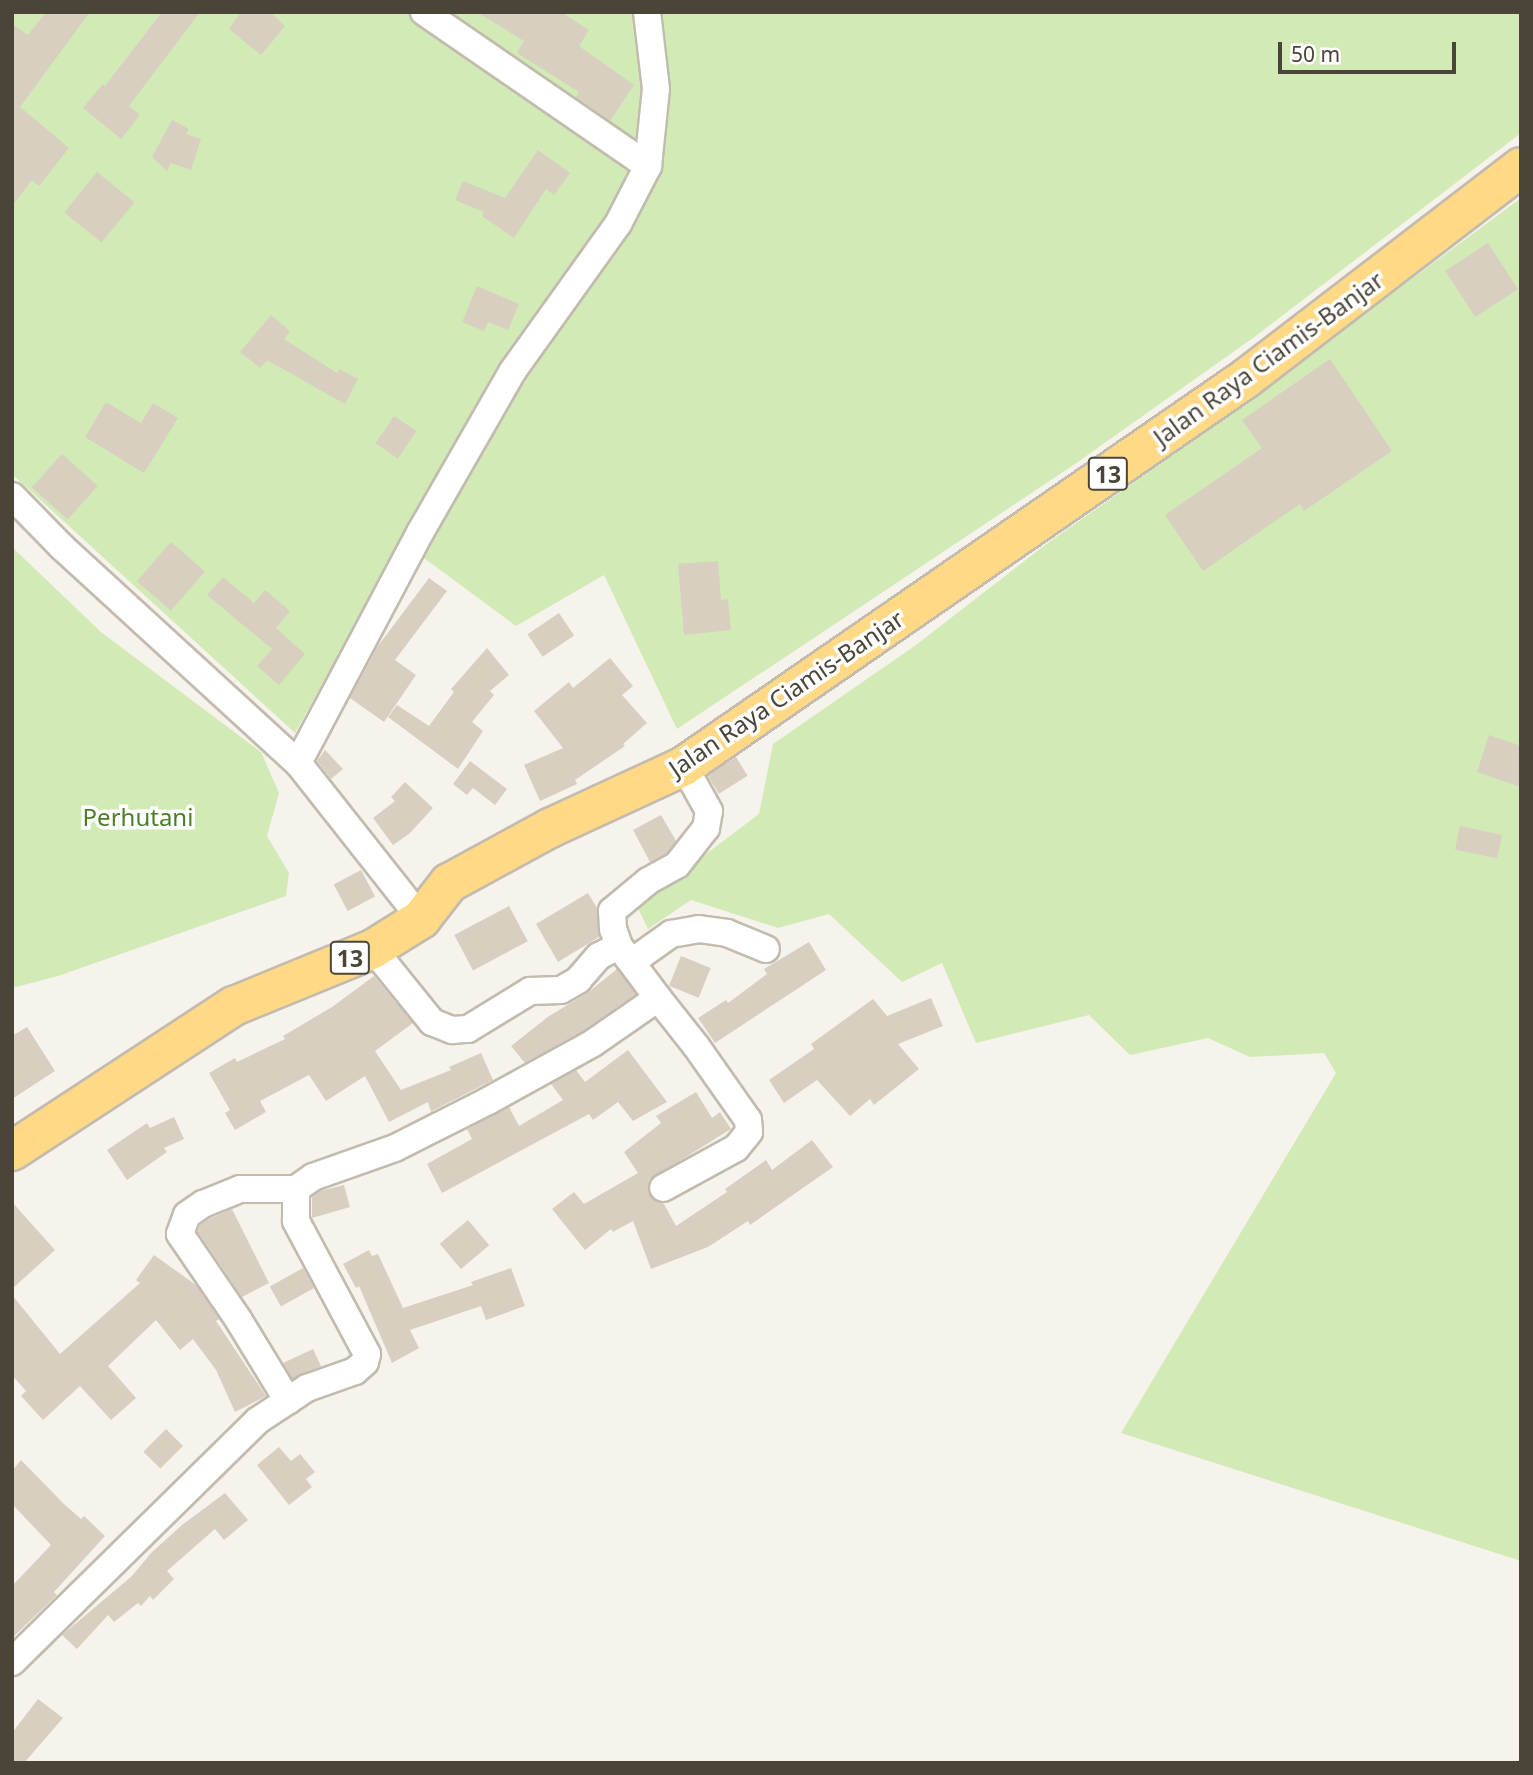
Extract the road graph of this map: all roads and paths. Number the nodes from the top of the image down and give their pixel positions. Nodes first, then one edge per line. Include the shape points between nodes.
1 (424, 12) edge
2 (647, 12) edge
3 (648, 166) junction
4 (1521, 167) edge
5 (12, 496) edge
6 (298, 763) junction
7 (684, 765) junction
8 (421, 919) junction
9 (373, 949) junction
10 (766, 949) dead end
11 (626, 953) junction
12 (658, 998) junction
13 (12, 1151) edge
14 (663, 1188) dead end
15 (296, 1189) junction
16 (288, 1401) junction
17 (12, 1662) edge

1 - 3 street
2 - 3 street via 656,89
3 - 6 street via 618,225 512,372
4 - 7 highway, Jalan Raya Ciamis-Banjar / 13 via 1245,379
5 - 6 street
6 - 8 street
7 - 8 highway, Jalan Raya Ciamis-Banjar / 13 via 550,828 449,883
7 - 11 street via 709,811 706,828 677,866 615,905 613,929
8 - 9 highway, Jalan Raya Ciamis-Banjar / 13
9 - 11 street via 432,1022 452,1030 468,1029 530,991 561,990 578,981 599,956
9 - 13 highway, Jalan Raya Ciamis-Banjar / 13 via 234,1006
10 - 11 street via 727,933 699,929 671,934
11 - 12 street
12 - 14 street via 748,1120 749,1132 736,1148
12 - 15 street via 593,1043 488,1101 395,1148 313,1177
15 - 16 street via 296,1221 368,1354 355,1371 307,1388
15 - 16 street via 240,1189 187,1215 180,1234
16 - 17 street via 257,1421

